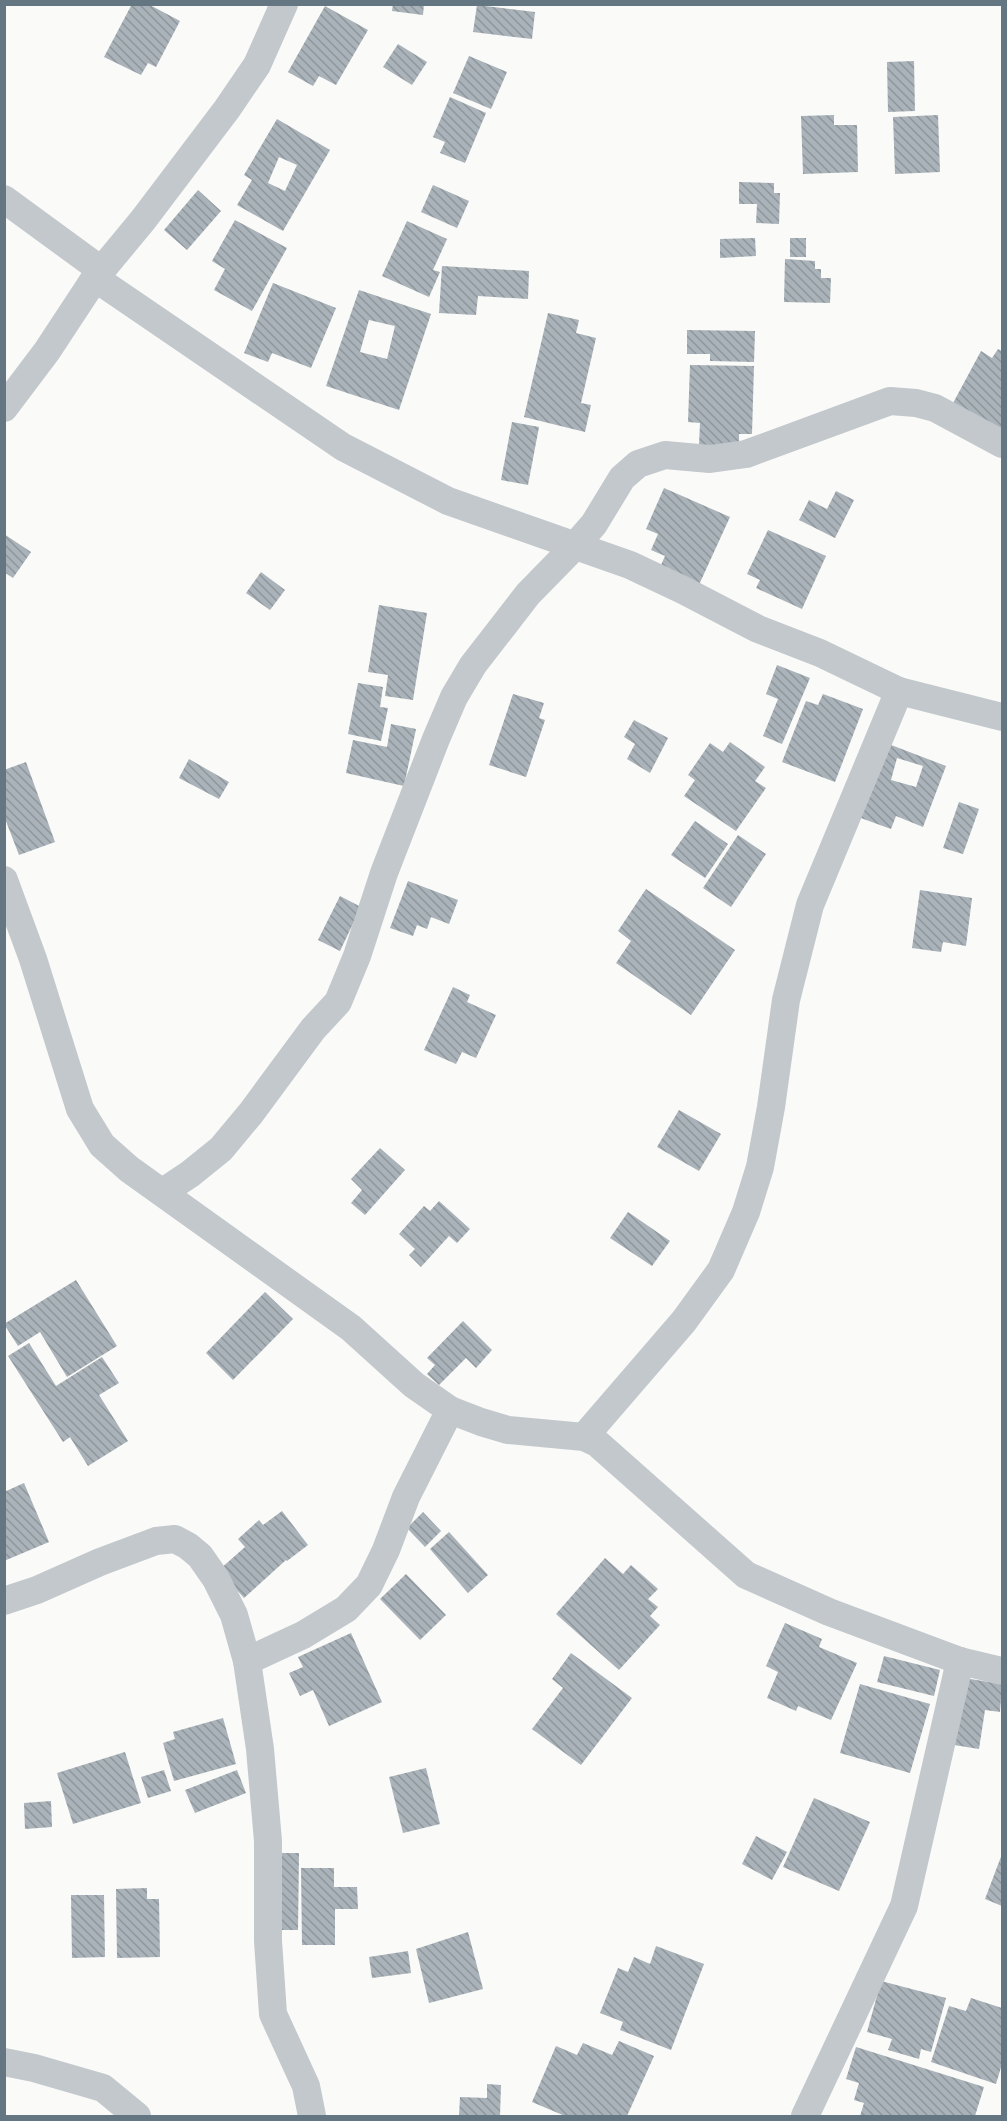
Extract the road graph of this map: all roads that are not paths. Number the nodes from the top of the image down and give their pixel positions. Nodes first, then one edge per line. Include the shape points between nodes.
1 (284, 4) edge
2 (4, 200) edge
3 (98, 274) junction
4 (4, 408) edge
5 (1002, 444) edge
6 (574, 547) junction
7 (899, 691) junction
8 (1002, 717) edge
9 (4, 880) edge
10 (163, 1192) junction
11 (450, 1410) junction
12 (584, 1437) junction
13 (4, 1601) edge
14 (247, 1661) junction
15 (960, 1661) junction
16 (1002, 1671) edge
17 (4, 2062) edge
18 (137, 2116) edge
19 (312, 2116) edge
20 (805, 2116) edge

1 - 3 street via 257,65
2 - 3 street
3 - 4 street
3 - 6 street via 343,447 448,501
5 - 6 street via 935,408 890,401 746,454 710,459 665,455 638,464 622,478 594,524
6 - 7 street via 630,565 758,629
6 - 10 street via 528,594 474,664 454,697 338,1002 221,1149
7 - 8 street
7 - 12 street via 810,905 786,1000 760,1167 721,1270 684,1321
9 - 10 street via 80,1109 102,1145
10 - 11 street via 351,1328 414,1385
11 - 12 street via 508,1430
11 - 14 street via 406,1497 369,1585 346,1609 303,1635
12 - 15 street via 597,1443 746,1575 829,1612
13 - 14 street via 139,1547 175,1539 200,1556 216,1580 234,1615
14 - 19 street via 268,1841 273,2014 306,2086
15 - 16 street
15 - 20 street via 904,1906
17 - 18 street via 103,2088

